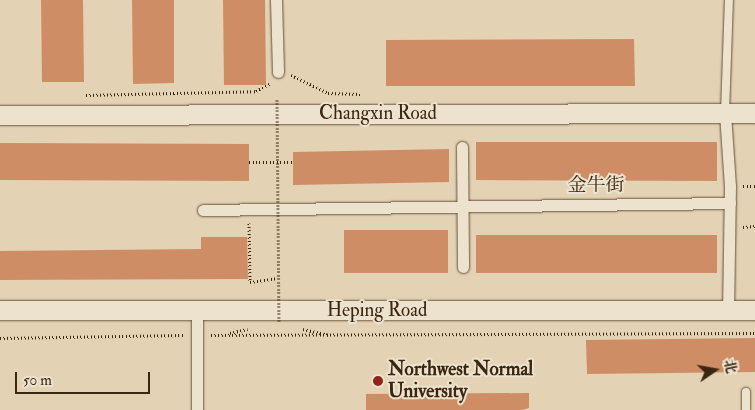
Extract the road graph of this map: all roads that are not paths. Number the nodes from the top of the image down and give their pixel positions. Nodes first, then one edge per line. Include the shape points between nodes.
1 (276, 0) edge
2 (729, 0) edge
3 (278, 72) road end
4 (725, 113) junction
5 (755, 113) edge
6 (0, 114) edge
7 (462, 147) dead end
8 (730, 203) junction
9 (463, 205) junction
10 (203, 210) dead end
11 (463, 267) dead end
12 (0, 310) edge
13 (728, 310) junction
14 (755, 310) edge
15 (197, 311) junction
16 (746, 392) dead end
17 (197, 410) edge
18 (746, 410) edge

1 - 3 street
2 - 4 lane
4 - 5 street, Changxin Road
4 - 6 street, Changxin Road
4 - 8 street
7 - 9 street
8 - 9 street, 金牛街
8 - 13 street
9 - 10 street, 金牛街
9 - 11 street
12 - 15 street, Heping Road
13 - 14 street, Heping Road
13 - 15 street, Heping Road
15 - 17 street
16 - 18 lane

